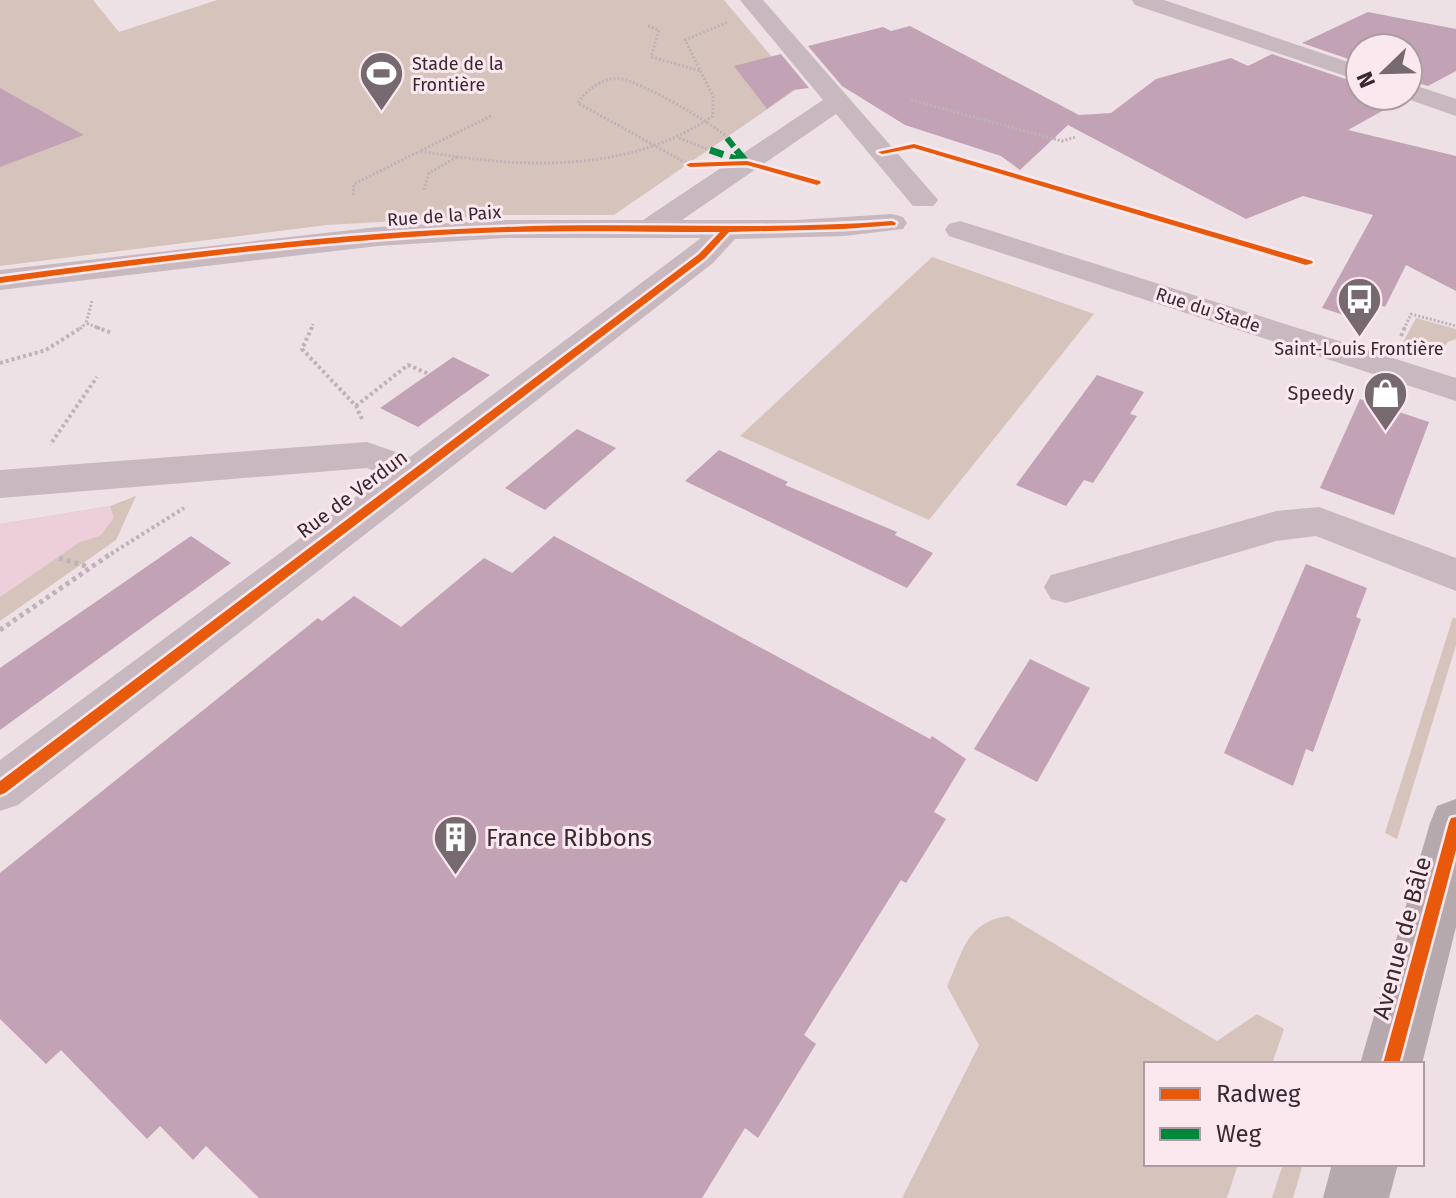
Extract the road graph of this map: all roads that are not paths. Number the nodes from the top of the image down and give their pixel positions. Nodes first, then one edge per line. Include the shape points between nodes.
1 (1143, 0) edge
2 (743, 9) edge
3 (1344, 68) edge
4 (1424, 97) edge
5 (838, 101) junction
6 (1456, 108) edge
7 (923, 200) junction
8 (651, 228) junction
9 (726, 230) junction
10 (925, 231) junction
11 (0, 280) edge
12 (1456, 390) edge
13 (394, 465) junction
14 (13, 482) edge
15 (1456, 575) edge
16 (1066, 587) dead end
17 (0, 789) edge
18 (1456, 823) edge
19 (1392, 1062) edge
20 (1364, 1166) edge
21 (1356, 1198) edge

1 - 3 street
2 - 5 street
4 - 6 street
5 - 7 street
5 - 8 street
7 - 10 street via 900,203 890,217
7 - 10 street via 954,208 964,223
8 - 9 street, Rue de la Paix
8 - 11 street, Rue de la Paix via 504,229 338,241
9 - 10 street, Rue de la Paix
9 - 13 street, Rue de Verdun via 702,256
10 - 12 street, Rue du Stade
13 - 14 street via 247,464
13 - 17 street, Rue de Verdun
15 - 16 street via 1319,521 1276,526
18 - 19 main road, Avenue de Bâle
20 - 21 main road

